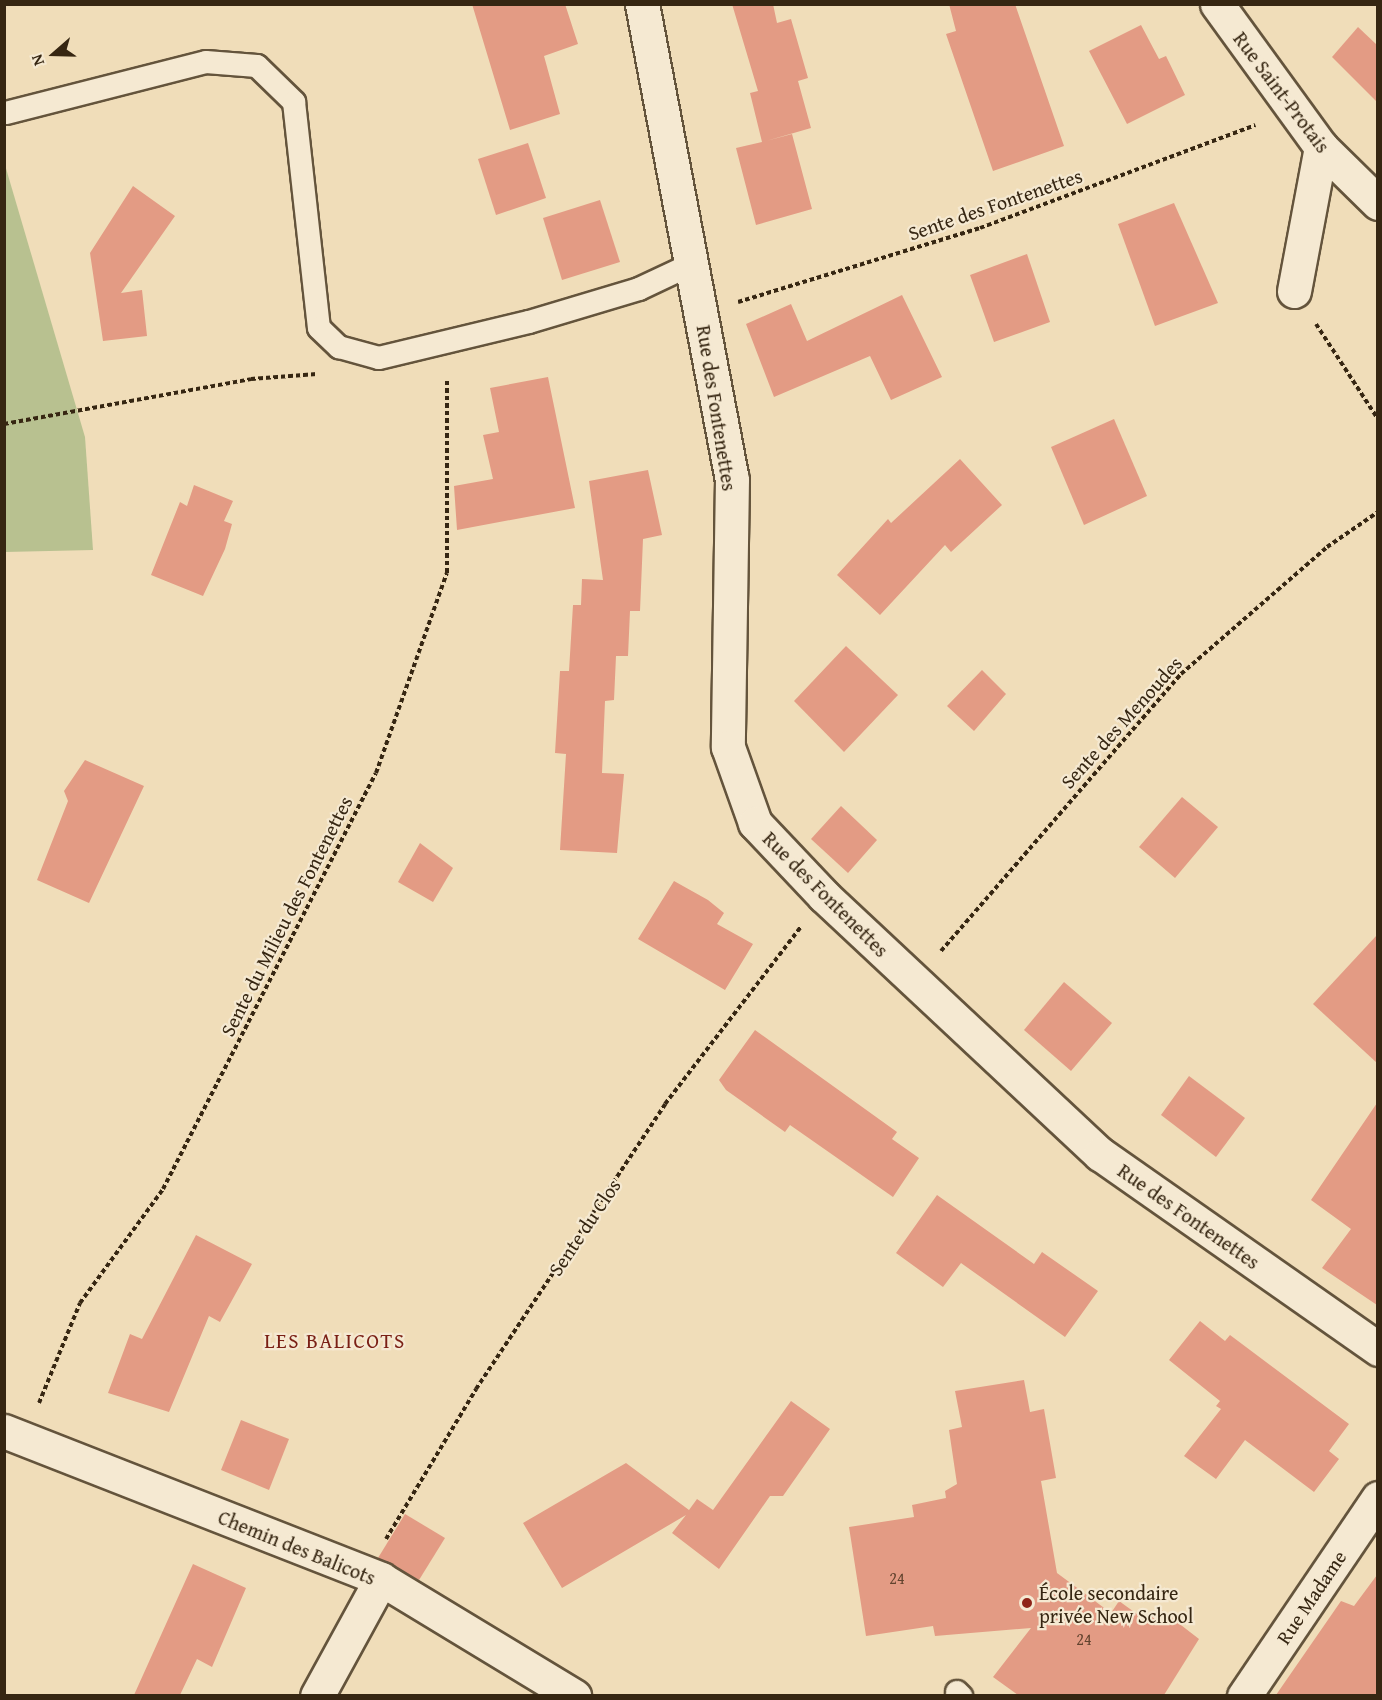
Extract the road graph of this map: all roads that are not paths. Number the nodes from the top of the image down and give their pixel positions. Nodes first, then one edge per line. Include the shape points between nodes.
1 (642, 4) edge
2 (1217, 4) edge
3 (6, 113) edge
4 (1320, 147) junction
5 (1377, 203) edge
6 (690, 265) junction
7 (1294, 291) road end
8 (1377, 1349) edge
9 (14, 1436) edge
10 (1377, 1498) edge
11 (373, 1576) junction
12 (317, 1695) edge
13 (574, 1695) edge
14 (1244, 1695) edge

1 - 6 street, Rue des Fontenettes
2 - 4 street, Rue Saint-Protais
3 - 6 lane via 206,62 257,66 294,102 319,328 339,347 378,358 529,322 639,289
4 - 5 street, Rue Saint-Protais
4 - 7 street
6 - 8 street, Rue des Fontenettes via 732,479 728,747 755,823 824,896 1100,1154
9 - 11 street, Chemin des Balicots
10 - 14 street, Rue Madame
11 - 12 street
11 - 13 street, Chemin des Balicots

